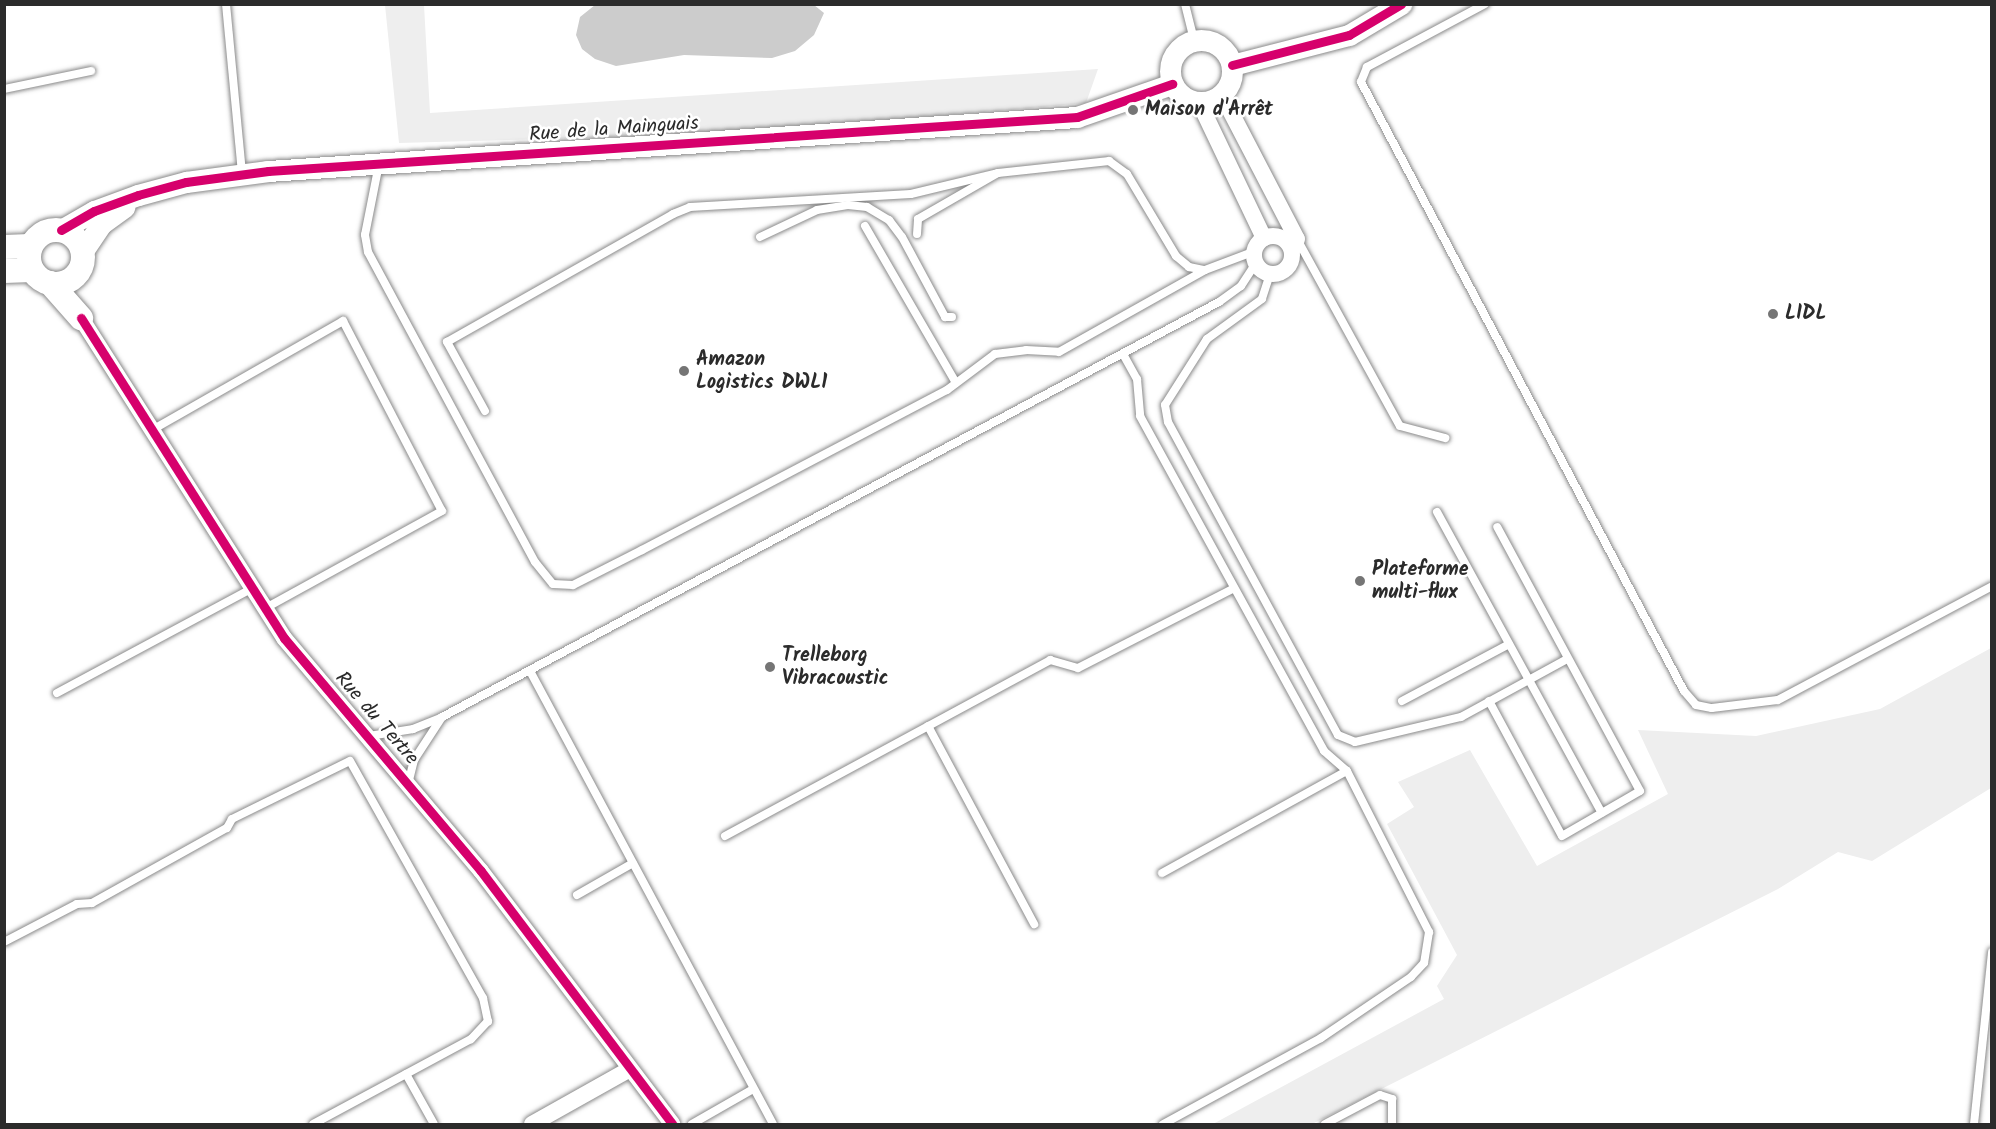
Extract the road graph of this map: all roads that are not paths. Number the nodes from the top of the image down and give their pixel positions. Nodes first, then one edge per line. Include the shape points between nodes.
1 (226, 4) edge
2 (1185, 4) edge
3 (1401, 4) edge
4 (1485, 4) edge
5 (1194, 40) junction
6 (1232, 65) junction
7 (91, 71) dead end
8 (1172, 84) junction
9 (4, 89) edge
10 (1222, 95) junction
11 (1199, 102) junction
12 (379, 163) junction
13 (998, 173) junction
14 (242, 174) junction
15 (138, 195) junction
16 (865, 226) dead end
17 (61, 230) junction
18 (917, 234) dead end
19 (760, 237) dead end
20 (1294, 245) junction
21 (30, 246) junction
22 (4, 247) edge
23 (1258, 251) junction
24 (81, 262) junction
25 (1205, 270) junction
26 (4, 271) edge
27 (1270, 274) junction
28 (41, 277) junction
29 (952, 317) dead end
30 (81, 318) junction
31 (1124, 354) junction
32 (956, 383) junction
33 (486, 411) dead end
34 (152, 430) junction
35 (1445, 438) dead end
36 (1437, 512) dead end
37 (1497, 527) dead end
38 (1992, 586) edge
39 (1233, 588) junction
40 (250, 589) junction
41 (263, 609) junction
42 (1509, 644) junction
43 (1567, 659) junction
44 (530, 671) junction
45 (1529, 680) junction
46 (57, 693) dead end
47 (1402, 701) dead end
48 (1489, 702) junction
49 (442, 717) junction
50 (928, 726) junction
51 (366, 736) junction
52 (1347, 771) junction
53 (408, 784) junction
54 (1602, 813) junction
55 (725, 836) dead end
56 (633, 863) junction
57 (1162, 873) dead end
58 (577, 895) dead end
59 (1034, 924) dead end
60 (4, 942) edge
61 (1992, 952) edge
62 (630, 1069) junction
63 (406, 1074) junction
64 (753, 1089) junction
65 (313, 1125) edge
66 (434, 1125) edge
67 (532, 1125) edge
68 (672, 1125) edge
69 (692, 1125) edge
70 (773, 1125) edge
71 (1162, 1125) edge
72 (1325, 1125) edge
73 (1392, 1125) edge
74 (1974, 1125) edge

1 - 14 lane
2 - 5 lane
3 - 6 street via 1349,35
4 - 38 lane via 1367,67 1361,82 1684,691 1696,705 1712,708 1778,700
5 - 6 street via 1214,42 1229,55
5 - 8 street via 1173,57
6 - 10 street via 1232,76
7 - 9 lane
8 - 11 street via 1185,98
8 - 12 street, Rue de la Mainguais via 1077,117
10 - 11 street
10 - 20 street
11 - 23 street
12 - 14 street, Rue de la Mainguais
12 - 32 lane via 365,235 368,252 535,562 553,584 573,585
13 - 18 lane via 918,219
13 - 25 lane via 1109,161 1127,174 1176,256 1189,267
13 - 33 lane via 911,194 690,207 674,214 447,342
14 - 15 street, Rue de la Mainguais via 186,182
15 - 17 street, Rue de la Mainguais via 94,211
15 - 24 street, Rue de la Mainguais via 101,224
16 - 32 lane
17 - 21 main road via 43,232
17 - 24 main road via 76,237
19 - 29 lane via 817,210 848,205 867,207 889,220 945,317
20 - 23 street via 1279,237
20 - 27 street via 1287,268
20 - 35 lane via 1400,426
21 - 22 main road
21 - 28 main road
23 - 25 lane
23 - 27 street
23 - 31 lane via 1231,294
24 - 28 main road via 66,282
24 - 30 main road
25 - 32 lane via 1059,352 1026,350 995,354
26 - 28 main road
27 - 48 lane via 1262,299 1207,339 1166,405 1168,422 1338,735 1355,742 1461,717
28 - 30 main road
30 - 34 street, Rue du Tertre
31 - 39 lane via 1137,379 1140,416
31 - 44 lane
34 - 40 street, Rue du Tertre
34 - 41 lane via 343,321 442,511
36 - 42 lane
37 - 43 lane
39 - 50 lane via 1078,668 1050,660
39 - 52 lane via 1324,751
40 - 41 street, Rue du Tertre
40 - 46 lane
41 - 51 street, Rue du Tertre
42 - 45 lane
42 - 47 lane
43 - 45 lane
43 - 54 lane via 1640,791
44 - 49 lane
44 - 56 lane
45 - 48 lane
45 - 54 lane
48 - 54 lane via 1562,836
49 - 51 lane via 413,729
49 - 53 lane via 414,760
50 - 55 lane
50 - 59 lane
51 - 53 street, Rue du Tertre
52 - 57 lane
52 - 71 lane via 1424,914 1430,947 1424,963 1411,977 1321,1038
53 - 62 street, Rue du Tertre via 481,871
56 - 58 lane
56 - 64 lane
60 - 63 lane via 77,904 92,903 227,828 232,819 350,761 488,1011 488,1021 471,1039
61 - 74 lane
62 - 67 street
62 - 68 street, Rue du Tertre
63 - 65 lane
63 - 66 lane
64 - 69 lane
64 - 70 lane
72 - 73 lane via 1380,1095 1392,1099

